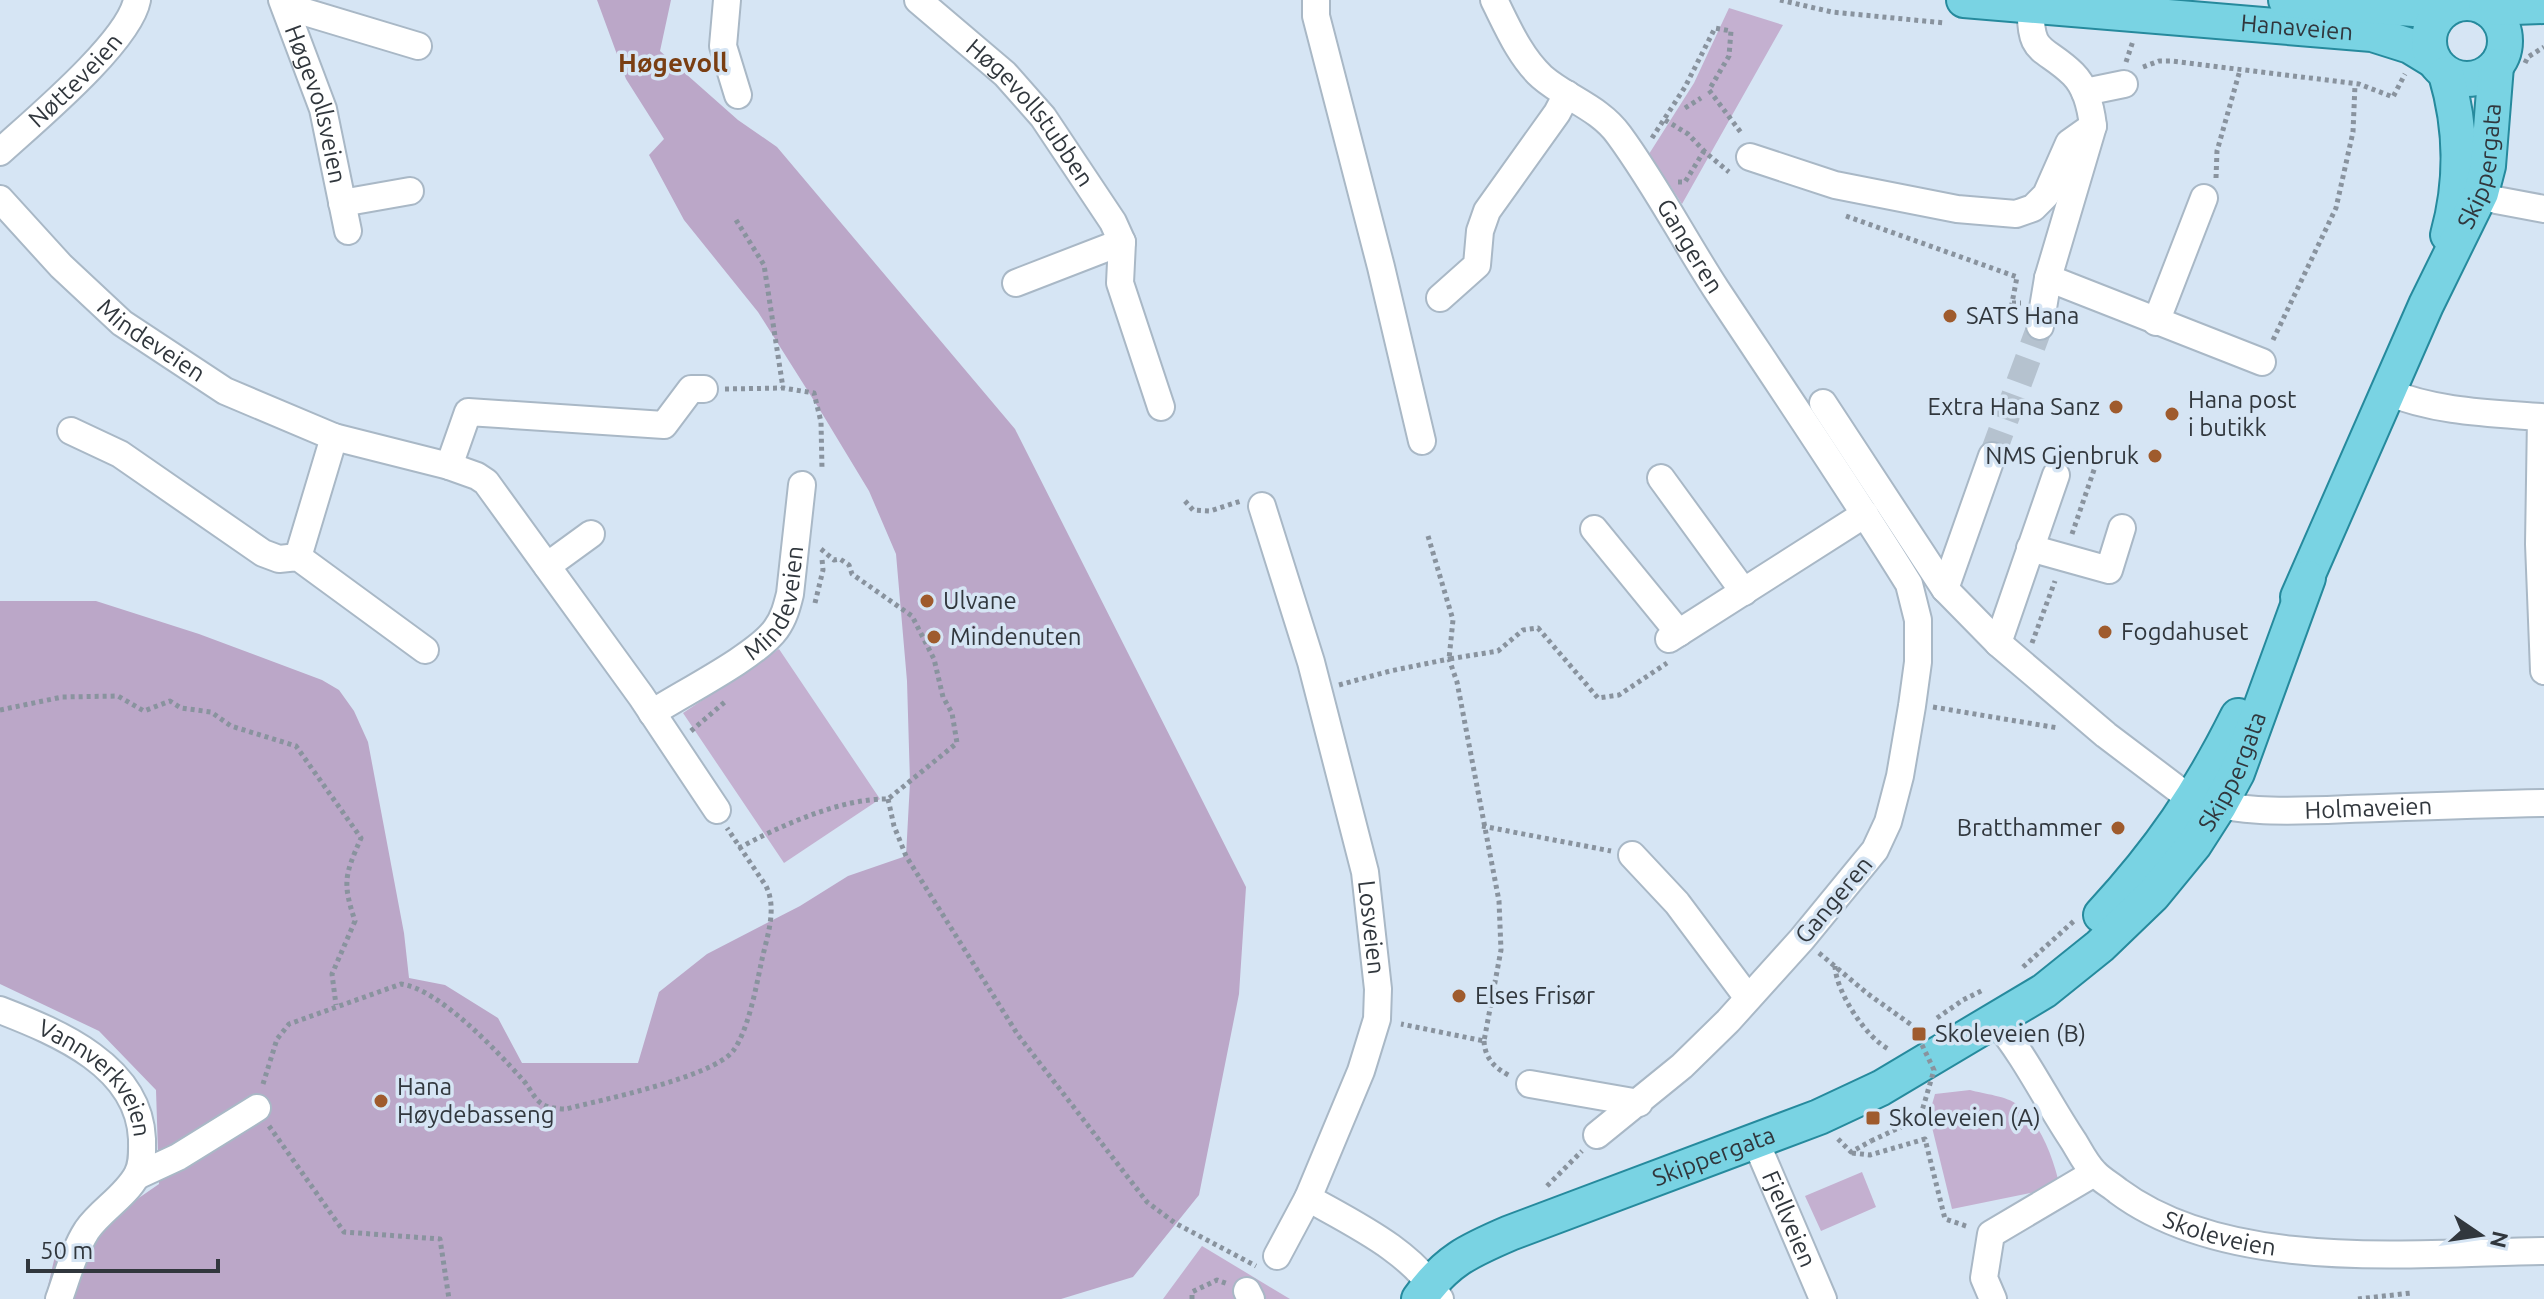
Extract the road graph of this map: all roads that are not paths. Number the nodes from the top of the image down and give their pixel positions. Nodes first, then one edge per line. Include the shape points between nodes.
1 (137, 0) edge
2 (727, 0) edge
3 (918, 0) edge
4 (1316, 0) edge
5 (1494, 0) edge
6 (1964, 0) edge
7 (2286, 0) edge
8 (284, 3) edge
9 (2031, 5) junction
10 (2544, 6) edge
11 (2486, 8) junction
12 (2442, 11) junction
13 (2544, 27) edge
14 (418, 46) dead end
15 (2501, 57) junction
16 (2428, 69) junction
17 (2134, 76) road end
18 (2085, 92) junction
19 (1567, 94) junction
20 (738, 95) dead end
21 (2093, 126) junction
22 (0, 152) edge
23 (1741, 166) road end
24 (410, 191) dead end
25 (2481, 193) junction
26 (2204, 198) road end
27 (0, 199) edge
28 (342, 203) junction
29 (2544, 209) edge
30 (348, 231) dead end
31 (1122, 242) junction
32 (2048, 278) junction
33 (1016, 283) dead end
34 (1440, 298) dead end
35 (2426, 305) junction
36 (2156, 322) junction
37 (2040, 326) tunnel mouth
38 (2262, 362) road end
39 (704, 389) road end
40 (2388, 392) junction
41 (1823, 403) dead end
42 (1161, 407) dead end
43 (2542, 417) edge
44 (71, 431) dead end
45 (334, 437) junction
46 (1422, 441) dead end
47 (1992, 456) tunnel mouth
48 (449, 466) junction
49 (2056, 475) dead end
50 (1661, 478) dead end
51 (812, 482) road end
52 (1262, 506) road end
53 (1865, 514) junction
54 (2122, 528) dead end
55 (1594, 529) dead end
56 (591, 534) dead end
57 (2030, 548) junction
58 (298, 557) junction
59 (547, 566) junction
60 (1945, 589) junction
61 (1744, 592) junction
62 (1998, 643) junction
63 (2543, 643) edge
64 (425, 650) dead end
65 (2544, 671) edge
66 (652, 713) junction
67 (2206, 802) junction
68 (2544, 803) edge
69 (717, 810) road end
70 (1632, 855) road end
71 (1748, 998) junction
72 (1991, 1004) junction
73 (0, 1010) edge
74 (1530, 1084) road end
75 (1639, 1103) junction
76 (257, 1108) road end
77 (1597, 1135) road end
78 (1755, 1140) junction
79 (2094, 1173) junction
80 (137, 1176) junction
81 (1308, 1198) junction
82 (2544, 1251) edge
83 (1277, 1256) road end
84 (1430, 1293) edge
85 (59, 1299) edge
86 (1823, 1299) edge
87 (1993, 1299) edge

1 - 22 street, Nøtteveien via 127,27
2 - 20 street via 723,46
3 - 31 street, Høgevollstubben via 1005,74 1043,117
4 - 46 street
5 - 19 street, Gangeren via 1530,64
6 - 9 main road, Hanaveien
7 - 12 main road, Hanaveien
8 - 14 street, Høgevollsveien
8 - 28 street, Høgevollsveien via 323,109
9 - 16 main road, Hanaveien via 2372,34 2410,46
9 - 18 street via 2030,28 2039,49 2075,75
10 - 11 main road
11 - 12 main road via 2459,3
11 - 15 main road via 2502,24
12 - 16 main road via 2429,34
13 - 15 main road via 2525,34
15 - 16 main road via 2478,78 2467,80
15 - 25 main road, Skippergata
16 - 35 main road, Skippergata via 2458,128 2457,185 2449,230
17 - 18 street
18 - 21 street
19 - 34 street via 1487,211 1477,265
19 - 53 street, Gangeren via 1607,121 1636,157
21 - 23 street via 2069,143 2046,195 2033,208 2016,214 1957,209
21 - 32 street
24 - 28 street, Høgevollsveien
25 - 29 street
25 - 35 main road, Skippergata
26 - 36 street
27 - 45 street, Mindeveien via 122,323 225,391
28 - 30 street, Høgevollsveien
31 - 33 street
31 - 42 street via 1120,283
32 - 36 street
32 - 37 street
35 - 40 main road, Skippergata
36 - 38 street
39 - 48 street via 691,389 664,425 468,412
40 - 43 street via 2456,410
40 - 67 main road, Skippergata via 2308,578 2215,761
41 - 60 street
43 - 63 street
44 - 58 street via 120,454 263,553 279,559
45 - 48 street, Mindeveien
45 - 58 street
47 - 60 street
48 - 59 street, Mindeveien via 486,482
49 - 57 street
50 - 61 street
51 - 66 street, Mindeveien via 787,608 775,630 757,648
52 - 81 street, Losveien via 1311,662 1365,872 1374,941 1377,1019
53 - 61 street
53 - 71 street, Gangeren via 1915,601 1918,662 1900,776 1875,850
54 - 57 street via 2109,570
55 - 61 street via 1673,645
56 - 59 street
57 - 62 street
58 - 64 street
59 - 66 street, Mindeveien
60 - 62 street
62 - 67 street via 2106,735 2180,791
63 - 65 street
66 - 69 street, Mindeveien
67 - 68 street, Holmaveien via 2276,810
67 - 72 main road, Skippergata via 2194,845 2110,936 2044,991
70 - 71 street via 1677,903
71 - 75 street, Gangeren
72 - 78 main road, Skippergata via 1881,1088
72 - 79 street, Skoleveien
73 - 80 street, Vannverkveien via 79,1045 123,1087 141,1123 143,1159
74 - 75 street
75 - 77 street, Gangeren
76 - 80 street
78 - 84 main road, Skippergata via 1461,1254
78 - 86 street, Fjellveien
79 - 82 street, Skoleveien via 2169,1221 2251,1244 2357,1254
79 - 87 street via 1991,1234 1984,1278
80 - 85 street, Vannverkveien via 86,1231
81 - 83 street, Losveien
81 - 84 street via 1412,1261

